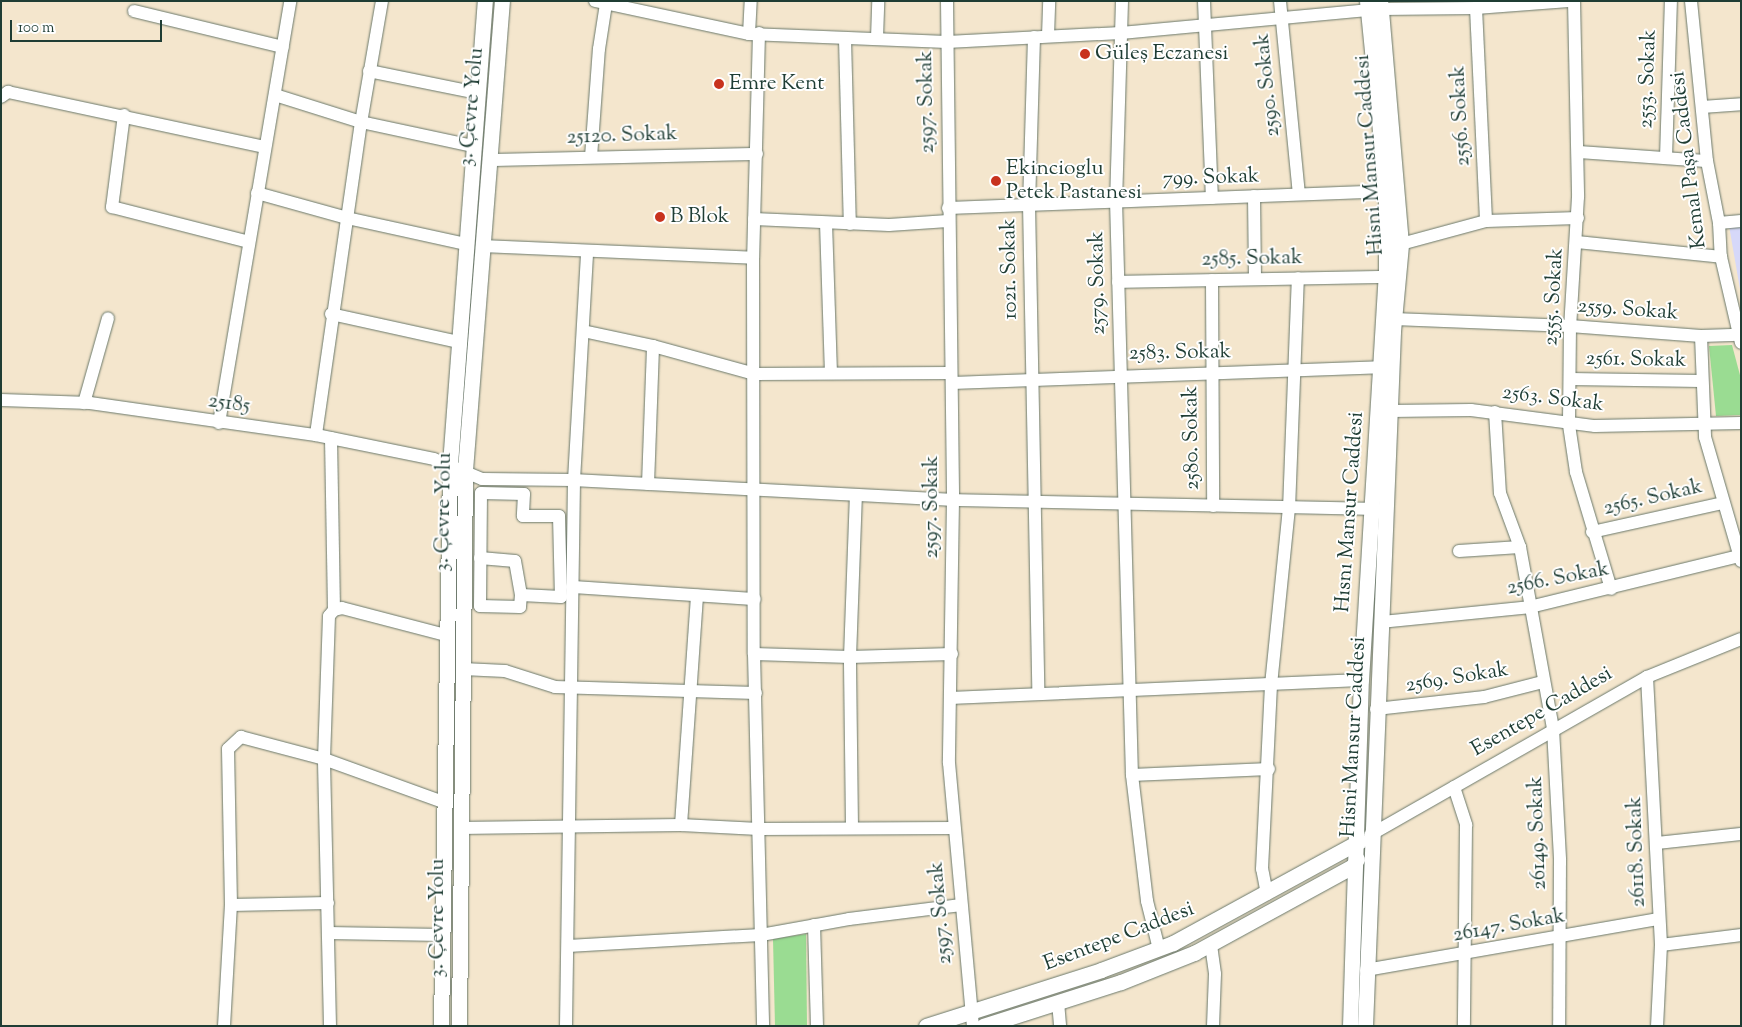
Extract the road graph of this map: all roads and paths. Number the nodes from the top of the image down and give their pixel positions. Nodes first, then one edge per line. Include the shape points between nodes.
1 (290, 1) edge
2 (382, 1) edge
3 (485, 1) edge
4 (502, 1) edge
5 (751, 1) edge
6 (878, 1) edge
7 (947, 1) edge
8 (1049, 1) edge
9 (1122, 1) edge
10 (1204, 1) edge
11 (1280, 1) edge
12 (1569, 1) edge
13 (1574, 1) edge
14 (1671, 1) edge
15 (1691, 1) edge
16 (600, 3) edge
17 (624, 5) edge
18 (1374, 6) edge
19 (1469, 6) edge
20 (134, 11) dead end
21 (1282, 21) junction
22 (1204, 27) junction
23 (1121, 33) junction
24 (754, 34) junction
25 (1048, 36) junction
26 (1034, 37) junction
27 (877, 38) junction
28 (845, 39) junction
29 (947, 42) junction
30 (282, 47) junction
31 (369, 71) junction
32 (478, 93) junction
33 (275, 95) junction
34 (1, 97) edge
35 (1741, 104) edge
36 (1702, 107) junction
37 (124, 115) junction
38 (360, 122) junction
39 (473, 146) junction
40 (265, 147) junction
41 (1578, 152) junction
42 (756, 154) junction
43 (590, 158) junction
44 (1666, 158) junction
45 (489, 160) junction
46 (1707, 161) junction
47 (1386, 191) junction
48 (257, 193) junction
49 (1299, 194) junction
50 (1254, 196) junction
51 (1212, 198) junction
52 (1116, 200) junction
53 (1029, 204) junction
54 (948, 214) junction
55 (347, 218) junction
56 (1578, 218) junction
57 (754, 219) junction
58 (1486, 221) junction
59 (1741, 221) edge
60 (826, 223) junction
61 (1719, 223) junction
62 (850, 224) junction
63 (249, 242) junction
64 (1577, 242) junction
65 (465, 244) junction
66 (1401, 244) junction
67 (482, 246) junction
68 (588, 252) junction
69 (1721, 257) junction
70 (753, 258) junction
71 (1386, 277) junction
72 (1298, 278) junction
73 (1255, 279) junction
74 (1212, 280) junction
75 (1118, 282) junction
76 (1735, 298) edge
77 (331, 314) junction
78 (108, 318) dead end
79 (1394, 319) junction
80 (1570, 326) junction
81 (583, 331) junction
82 (1701, 336) junction
83 (1740, 339) edge
84 (458, 342) junction
85 (653, 346) junction
86 (1380, 367) junction
87 (1296, 370) junction
88 (831, 373) junction
89 (1211, 373) junction
90 (755, 374) junction
91 (1120, 374) junction
92 (952, 378) junction
93 (1570, 379) junction
94 (1031, 381) junction
95 (1701, 381) junction
96 (1, 400) edge
97 (84, 403) junction
98 (1390, 411) junction
99 (1495, 412) junction
100 (219, 423) junction
101 (1741, 423) edge
102 (1569, 425) junction
103 (1704, 426) junction
104 (316, 435) junction
105 (331, 438) junction
106 (450, 464) junction
107 (465, 470) junction
108 (574, 480) junction
109 (648, 484) junction
110 (754, 489) junction
111 (856, 494) junction
112 (953, 500) junction
113 (1032, 501) junction
114 (1125, 503) junction
115 (1723, 503) junction
116 (1213, 506) junction
117 (1289, 509) junction
118 (1372, 509) junction
119 (1592, 532) junction
120 (567, 543) junction
121 (1520, 547) junction
122 (1460, 551) dead end
123 (480, 558) junction
124 (1740, 559) edge
125 (572, 587) junction
126 (1611, 589) junction
127 (521, 595) junction
128 (697, 596) junction
129 (755, 599) junction
130 (1530, 607) junction
131 (334, 610) junction
132 (1381, 622) junction
133 (446, 635) junction
134 (1741, 639) edge
135 (754, 654) junction
136 (952, 654) junction
137 (850, 656) junction
138 (463, 669) junction
139 (1647, 677) junction
140 (1361, 680) junction
141 (1543, 682) junction
142 (1271, 685) junction
143 (570, 688) junction
144 (1131, 689) junction
145 (691, 693) junction
146 (756, 693) junction
147 (1038, 694) junction
148 (950, 698) junction
149 (1376, 709) junction
150 (1554, 729) junction
151 (324, 759) junction
152 (1269, 769) junction
153 (1132, 775) junction
154 (1454, 787) junction
155 (443, 802) junction
156 (681, 825) junction
157 (852, 827) junction
158 (460, 828) junction
159 (954, 828) junction
160 (567, 829) junction
161 (759, 829) junction
162 (1741, 834) edge
163 (1370, 836) junction
164 (1657, 843) junction
165 (1354, 845) junction
166 (1354, 866) junction
167 (1266, 894) junction
168 (1353, 900) junction
169 (328, 903) junction
170 (1284, 904) junction
171 (231, 905) junction
172 (961, 906) junction
173 (1659, 919) junction
174 (814, 925) junction
175 (328, 934) junction
176 (442, 935) junction
177 (761, 935) junction
178 (1561, 936) junction
179 (1741, 936) edge
180 (1211, 945) junction
181 (1661, 945) junction
182 (568, 946) junction
183 (1159, 949) junction
184 (1465, 955) junction
185 (1366, 970) junction
186 (1058, 1002) junction
187 (971, 1019) edge
188 (224, 1026) edge
189 (330, 1026) edge
190 (441, 1026) edge
191 (458, 1026) edge
192 (566, 1026) edge
193 (763, 1026) edge
194 (817, 1026) edge
195 (926, 1026) edge
196 (983, 1026) edge
197 (1060, 1026) edge
198 (1213, 1026) edge
199 (1350, 1026) edge
200 (1365, 1026) edge
201 (1464, 1026) edge
202 (1560, 1026) edge
203 (1657, 1026) edge

1 - 30 street
2 - 31 street
3 - 32 main road, 3. Çevre Yolu
4 - 45 main road, 3. Çevre Yolu
5 - 24 street
6 - 27 street
7 - 29 street, 2597. Sokak
8 - 25 street
9 - 23 street, 2579. Sokak
10 - 22 street
11 - 21 street, 2590. Sokak
12 - 19 street
13 - 41 street, 2555. Sokak
14 - 44 street, 2553. Sokak
15 - 36 street, Kemal Paşa Caddesi
16 - 17 street
16 - 43 street
17 - 24 street
18 - 19 street
18 - 21 street
18 - 47 main road, Hısnı Mansur Caddesi
18 - 66 main road, Hisni Mansur Caddesi
19 - 58 street, 2556. Sokak
20 - 30 street
21 - 22 street
21 - 49 street, 2590. Sokak
22 - 23 street
22 - 51 street
23 - 25 street
23 - 52 street, 2579. Sokak
24 - 28 street
24 - 42 street
25 - 26 street
26 - 29 street
26 - 53 street, 1021. Sokak
27 - 28 street
27 - 29 street
28 - 62 street
29 - 54 street, 2597. Sokak
30 - 33 street
31 - 32 street
31 - 38 street
32 - 39 main road, 3. Çevre Yolu
33 - 38 street
33 - 40 street
34 - 37 street via 8,92
35 - 36 street
36 - 46 street, Kemal Paşa Caddesi
37 - 40 street
37 - 63 street via 112,207
38 - 39 street
38 - 55 street
39 - 65 main road, 3. Çevre Yolu
40 - 48 street
41 - 44 street
41 - 56 street, 2555. Sokak
42 - 43 street, 25120. Sokak
42 - 57 street
43 - 45 street, 25120. Sokak
44 - 46 street
45 - 67 main road, 3. Çevre Yolu
46 - 61 street, Kemal Paşa Caddesi
47 - 49 street, 799. Sokak
47 - 71 main road, Hısnı Mansur Caddesi
48 - 55 street
48 - 63 street
49 - 50 street, 799. Sokak
50 - 51 street, 799. Sokak
50 - 73 street
51 - 52 street, 799. Sokak
52 - 53 street, 799. Sokak
52 - 75 street, 2579. Sokak
53 - 54 street, 799. Sokak
53 - 94 street, 1021. Sokak
54 - 62 street, 799. Sokak
54 - 92 street, 2597. Sokak
55 - 65 street
55 - 77 street
56 - 58 street
56 - 64 street, 2555. Sokak
57 - 60 street, 799. Sokak
57 - 70 street
58 - 66 street
59 - 61 street
60 - 62 street, 799. Sokak
60 - 88 street
61 - 69 street, Kemal Paşa Caddesi
63 - 100 street
64 - 69 street
64 - 80 street, 2555. Sokak
65 - 84 main road, 3. Çevre Yolu
66 - 79 main road, Hisni Mansur Caddesi
67 - 68 street
67 - 107 main road, 3. Çevre Yolu
68 - 70 street
68 - 81 street
69 - 76 street, Kemal Paşa Caddesi
70 - 90 street
71 - 72 street, 2585. Sokak
71 - 86 main road, Hısnı Mansur Caddesi
72 - 73 street, 2585. Sokak
72 - 87 street
73 - 74 street, 2585. Sokak
74 - 75 street, 2585. Sokak
74 - 89 street, 2580. Sokak
75 - 91 street, 2579. Sokak
76 - 83 street, Kemal Paşa Caddesi
77 - 84 street
77 - 104 street
78 - 97 street
79 - 80 street, 2559. Sokak
79 - 98 main road, Hisni Mansur Caddesi
80 - 82 street, 2559. Sokak
80 - 93 street, 2555. Sokak
81 - 85 street, 2583. Sokak
81 - 108 street
82 - 83 street, 2559. Sokak
82 - 95 street
84 - 106 main road, 3. Çevre Yolu
85 - 90 street, 2583. Sokak
85 - 109 street
86 - 87 street, 2583. Sokak
86 - 118 main road, Hısnı Mansur Caddesi
87 - 89 street, 2583. Sokak
87 - 117 street
88 - 90 street, 2583. Sokak
88 - 92 street, 2583. Sokak
89 - 91 street, 2583. Sokak
89 - 116 street, 2580. Sokak
90 - 110 street
91 - 94 street, 2583. Sokak
91 - 114 street, 2579. Sokak
92 - 94 street, 2583. Sokak
92 - 112 street, 2597. Sokak
93 - 95 street, 2561. Sokak
93 - 102 street, 2555. Sokak
94 - 113 street, 1021. Sokak
95 - 103 street
96 - 97 street, 25185
97 - 100 street, 25185
98 - 99 street, 2563. Sokak
98 - 132 main road, Hisni Mansur Caddesi
99 - 102 street, 2563. Sokak
99 - 121 street, 26149. Sokak via 1500,493
100 - 104 street, 25185
101 - 103 street, 2563. Sokak
102 - 103 street, 2563. Sokak
102 - 119 street, 2555. Sokak via 1576,472
103 - 115 street
104 - 105 street, 25185
105 - 106 street, 25185
105 - 131 street
106 - 107 street, 25185
106 - 133 main road, 3. Çevre Yolu
107 - 108 street, 25185 via 482,479
107 - 138 main road, 3. Çevre Yolu
108 - 109 street, 25185
108 - 120 street
109 - 110 street, 25185
110 - 111 street, 25185
110 - 129 street
111 - 112 street, 25185
111 - 137 street
112 - 113 street, 25185
112 - 136 street, 2597. Sokak
113 - 114 street, 25185
113 - 147 street, 1021. Sokak
114 - 116 street, 25185
114 - 144 street, 2579. Sokak
115 - 119 street, 2565. Sokak
115 - 124 street
116 - 117 street, 25185
117 - 118 street, 25185
117 - 142 street
118 - 140 main road, Hısnı Mansur Caddesi
119 - 126 street, 2555. Sokak
120 - 123 street via 559,516 523,516 524,494 481,493
120 - 125 street
120 - 127 street via 561,597
121 - 122 street
121 - 130 street, 26149. Sokak
123 - 127 street via 515,561
123 - 127 street via 480,606 520,607
124 - 126 street, 2566. Sokak
125 - 128 street
125 - 143 street
126 - 130 street, 2566. Sokak
128 - 129 street
128 - 145 street
129 - 135 street
130 - 132 street, 2566. Sokak
130 - 141 street, 26149. Sokak
131 - 133 street via 342,608
131 - 151 street via 329,616
132 - 149 main road, Hisni Mansur Caddesi
133 - 155 main road, 3. Çevre Yolu
134 - 139 street, Esentepe Caddesi
135 - 137 street
135 - 146 street
136 - 137 street
136 - 148 street, 2597. Sokak
137 - 157 street
138 - 143 street via 505,671 545,685
138 - 158 main road, 3. Çevre Yolu
139 - 150 street, Esentepe Caddesi
139 - 164 street, 26118. Sokak
140 - 142 street
140 - 165 main road, Hısnı Mansur Caddesi
141 - 149 street, 2569. Sokak via 1484,697
141 - 150 street, 26149. Sokak
142 - 144 street
142 - 152 street
143 - 145 street
143 - 160 street
144 - 147 street
144 - 153 street, 2579. Sokak
145 - 146 street
145 - 156 street
146 - 161 street
147 - 148 street
148 - 159 street, 2597. Sokak via 949,763
149 - 163 main road, Hisni Mansur Caddesi
150 - 154 street, Esentepe Caddesi
150 - 178 street, 26149. Sokak
151 - 155 street
151 - 169 street
151 - 171 street via 240,737 231,744 228,749
152 - 153 street
152 - 167 street via 1262,869
153 - 183 street, 2579. Sokak via 1146,901
154 - 163 street, Esentepe Caddesi
154 - 184 street via 1466,825
155 - 176 main road, 3. Çevre Yolu
156 - 160 street
156 - 161 street
157 - 159 street
157 - 161 street
158 - 160 street
158 - 191 main road, 3. Çevre Yolu
159 - 172 street, 2597. Sokak
160 - 182 street
161 - 177 street
162 - 164 street
163 - 165 main road, Esentepe Caddesi
163 - 166 main road
163 - 185 main road, Hisni Mansur Caddesi
164 - 173 street, 26118. Sokak
165 - 166 main road, Hısnı Mansur Caddesi
165 - 167 main road, Esentepe Caddesi
166 - 168 main road, Hısnı Mansur Caddesi
166 - 170 main road, Esentepe Caddesi
167 - 183 main road, Esentepe Caddesi via 1201,931
168 - 170 main road via 1346,889 1336,887
168 - 199 main road, Hısnı Mansur Caddesi
169 - 171 street
169 - 175 street
170 - 180 main road, Esentepe Caddesi
171 - 188 street
172 - 174 street
172 - 187 street, 2597. Sokak
173 - 178 street, 26147. Sokak
173 - 181 street, 26118. Sokak
174 - 177 street
174 - 194 street
175 - 176 street
175 - 189 street
176 - 190 main road, 3. Çevre Yolu
177 - 182 street
177 - 193 street
178 - 184 street, 26147. Sokak
178 - 202 street, 26149. Sokak
179 - 181 street
180 - 186 main road, Esentepe Caddesi via 1151,971
180 - 198 street via 1215,974
181 - 203 street, 26118. Sokak
182 - 192 street
183 - 187 main road, Esentepe Caddesi
184 - 185 street, 26147. Sokak
184 - 201 street
185 - 200 main road, Hisni Mansur Caddesi
186 - 196 main road, Esentepe Caddesi
186 - 197 street
187 - 195 main road, Esentepe Caddesi

